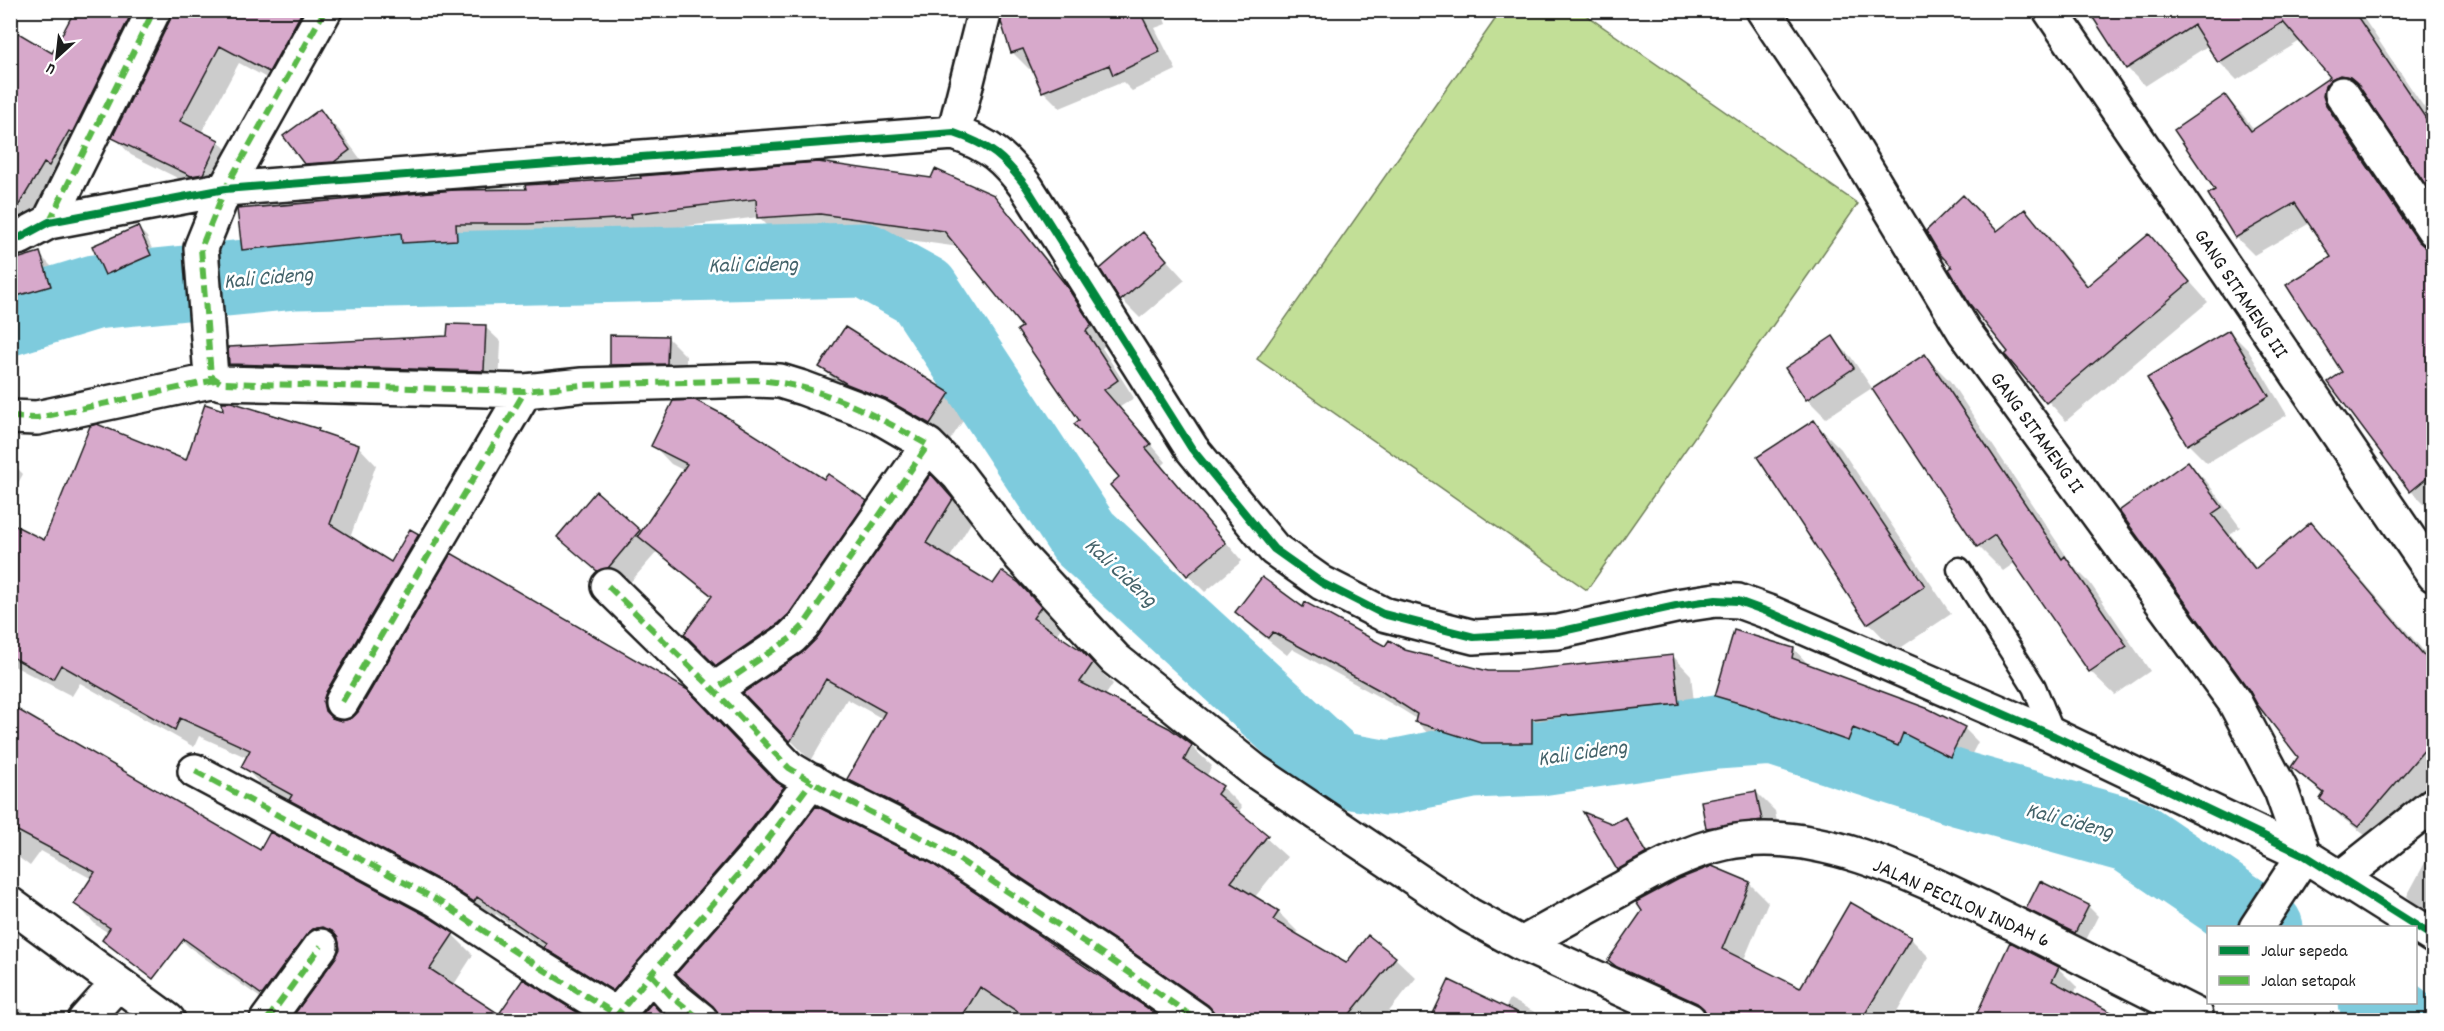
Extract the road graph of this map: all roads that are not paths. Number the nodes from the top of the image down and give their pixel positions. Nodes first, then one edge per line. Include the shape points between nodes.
1 (154, 10) edge
2 (325, 10) edge
3 (985, 10) edge
4 (1763, 10) edge
5 (2050, 10) edge
6 (2343, 94) dead end
7 (954, 133) junction
8 (225, 189) junction
9 (49, 222) junction
10 (2433, 230) edge
11 (10, 240) edge
12 (215, 380) junction
13 (525, 391) junction
14 (10, 417) edge
15 (928, 445) junction
16 (1959, 569) dead end
17 (2433, 575) edge
18 (608, 586) dead end
19 (714, 690) junction
20 (342, 702) dead end
21 (2055, 736) junction
22 (195, 771) dead end
23 (812, 781) junction
24 (2433, 804) edge
25 (2304, 855) junction
26 (2342, 877) junction
27 (10, 903) edge
28 (2257, 926) edge
29 (2416, 926) edge
30 (2417, 926) edge
31 (2433, 937) edge
32 (1522, 944) junction
33 (321, 945) dead end
34 (651, 974) junction
35 (117, 984) junction
36 (2199, 1011) edge
37 (615, 1018) edge
38 (85, 1020) edge
39 (168, 1020) edge
40 (267, 1020) edge
41 (701, 1020) edge
42 (1197, 1020) edge
43 (1689, 1020) edge

1 - 9 street
2 - 8 street
3 - 7 street
4 - 25 street, GANG SITAMENG II via 1835,117 1964,331 2234,701 2281,790
5 - 17 street, GANG SITAMENG III
6 - 10 street
7 - 8 street
7 - 21 street via 977,141 1010,164 1192,449 1274,549 1322,583 1383,614 1474,638 1558,632 1676,606 1738,601
8 - 9 street
8 - 12 street via 201,248 211,376
9 - 11 street
12 - 13 street
12 - 14 street via 37,418
13 - 15 street via 582,385 780,381 878,416
13 - 20 street
15 - 19 street via 803,626
15 - 32 street via 958,475 1020,556 1114,659 1255,771 1469,915
16 - 21 lane via 2034,687
18 - 19 street
19 - 23 street via 789,768
21 - 25 street
22 - 37 street via 437,900
23 - 34 street via 755,856
23 - 42 street via 940,847
24 - 26 street
25 - 26 street
25 - 28 street
26 - 29 street
27 - 35 street
30 - 31 street
32 - 36 street, JALAN PECILON INDAH 6 via 1698,850 1751,839 1773,839 1852,854 1927,881
32 - 43 street
33 - 40 street
34 - 37 street
34 - 41 street
35 - 38 street
35 - 39 street

